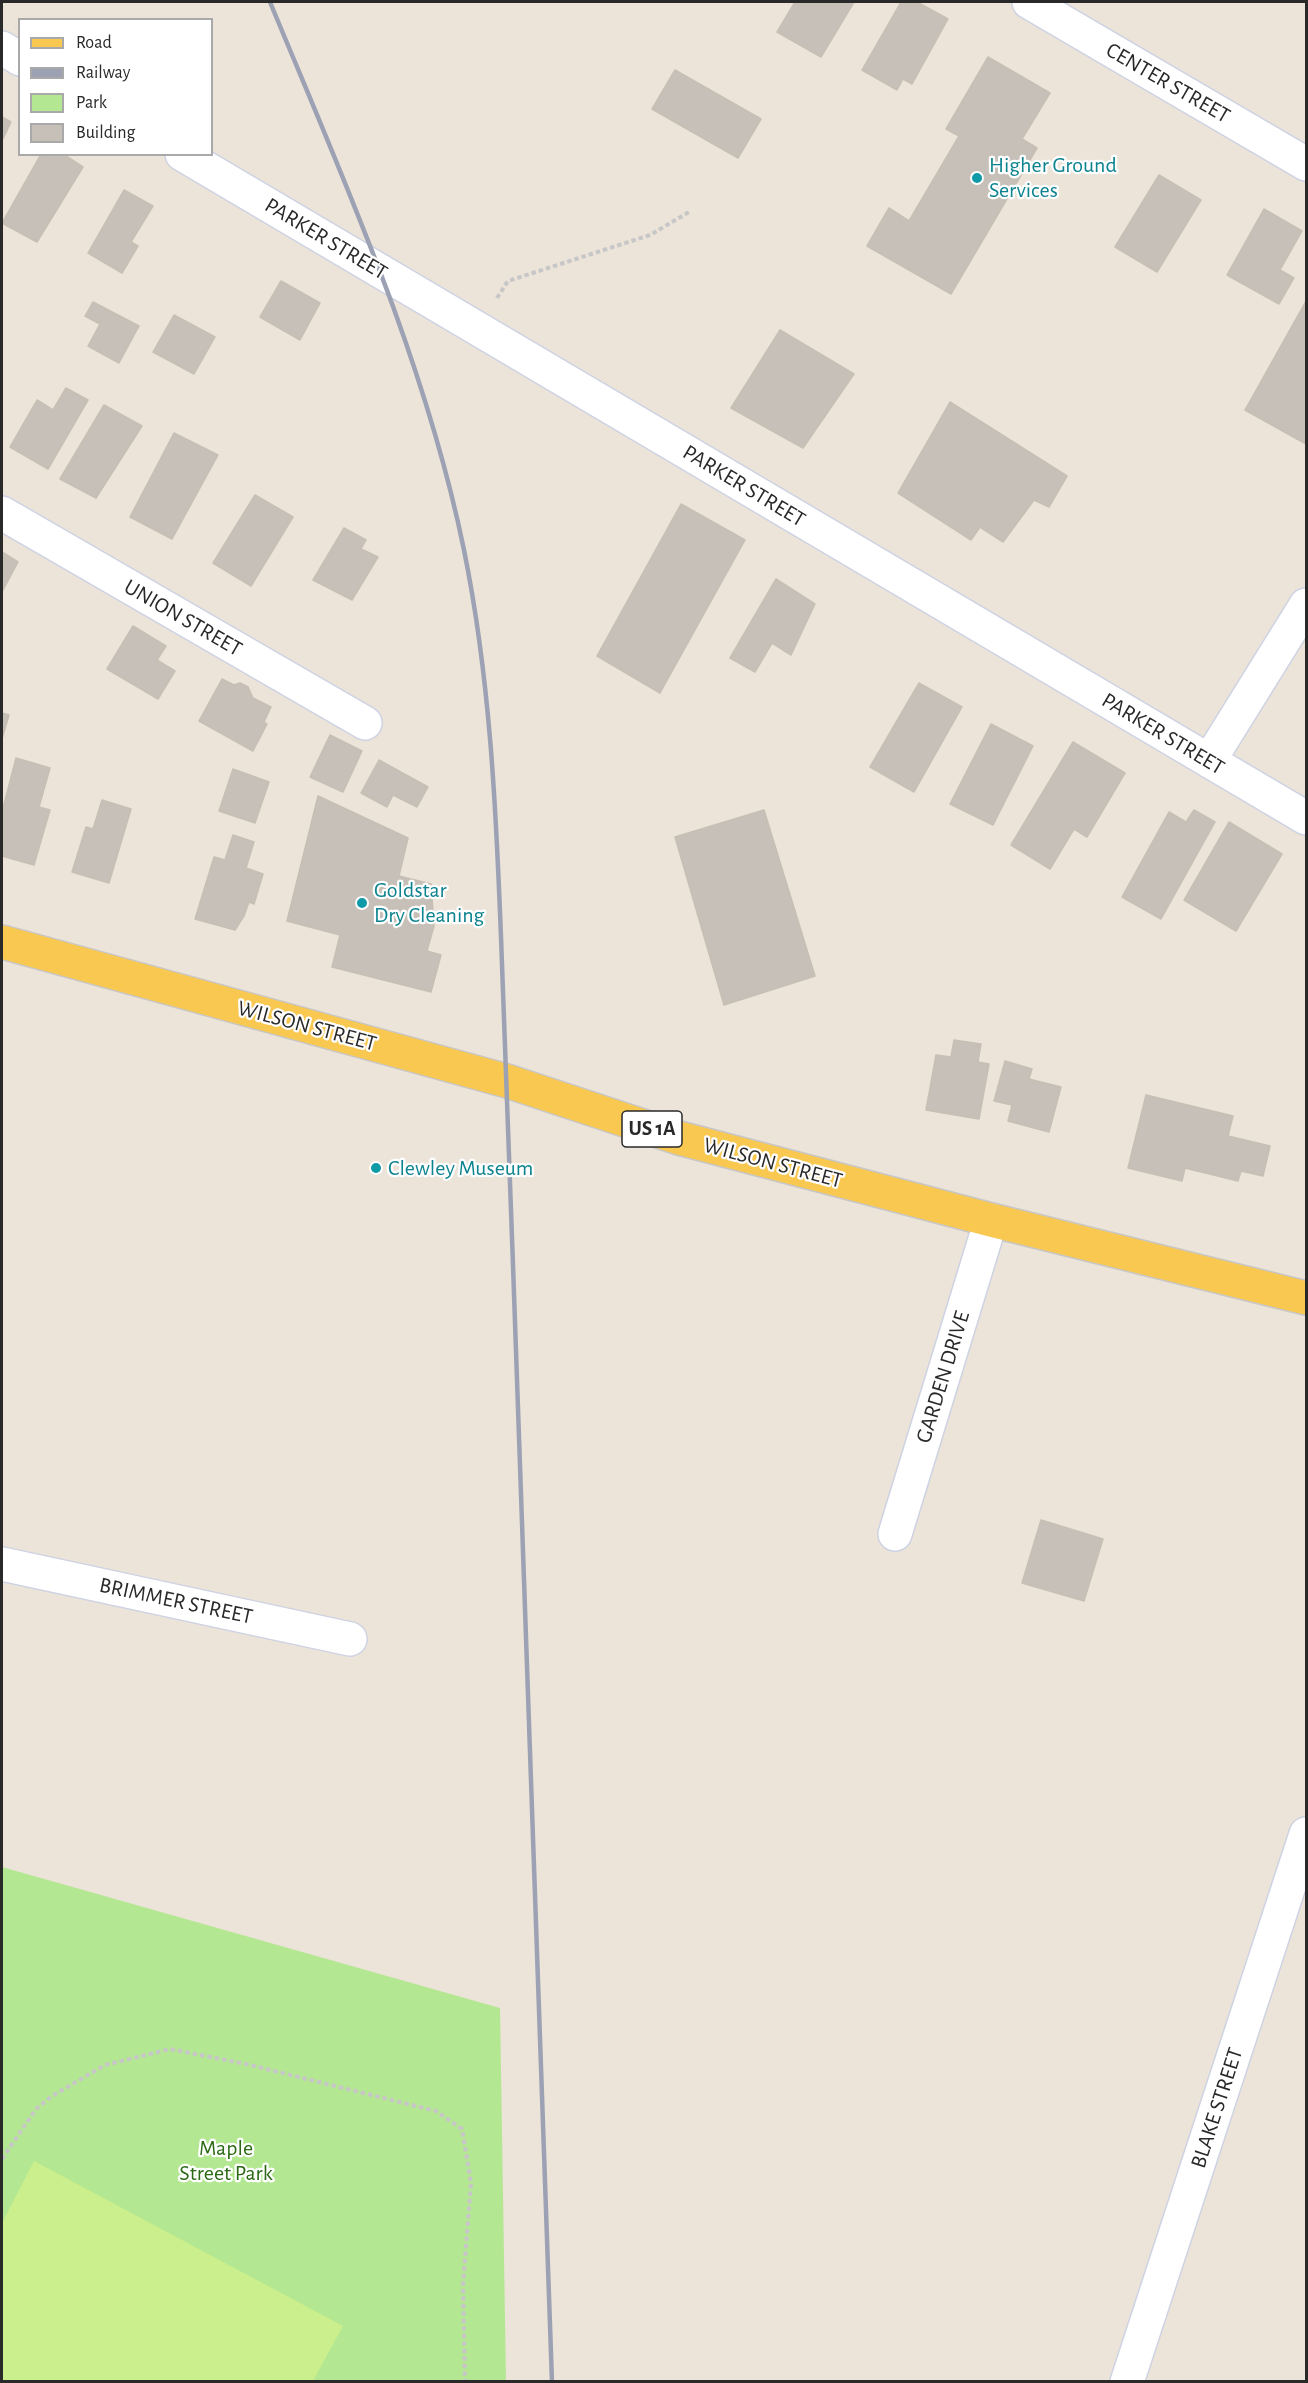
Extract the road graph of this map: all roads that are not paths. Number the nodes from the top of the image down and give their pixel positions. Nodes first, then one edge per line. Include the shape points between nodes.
1 (1029, 2) edge
2 (2, 48) edge
3 (18, 58) edge
4 (185, 156) edge
5 (1306, 164) edge
6 (2, 513) edge
7 (1306, 605) edge
8 (365, 723) dead end
9 (1209, 761) junction
10 (1306, 818) edge
11 (2, 942) edge
12 (991, 1220) junction
13 (1306, 1298) edge
14 (895, 1534) dead end
15 (2, 1564) edge
16 (350, 1639) dead end
17 (1306, 1834) edge
18 (1127, 2382) edge

1 - 5 street, CENTER STREET
2 - 3 street
4 - 9 street, PARKER STREET
6 - 8 street, UNION STREET
7 - 9 street
9 - 10 street, PARKER STREET
11 - 12 main road, WILSON STREET / US 1A via 507,1081 679,1138
12 - 13 main road, WILSON STREET / US 1A
12 - 14 street, GARDEN DRIVE
15 - 16 street, BRIMMER STREET
17 - 18 street, BLAKE STREET

